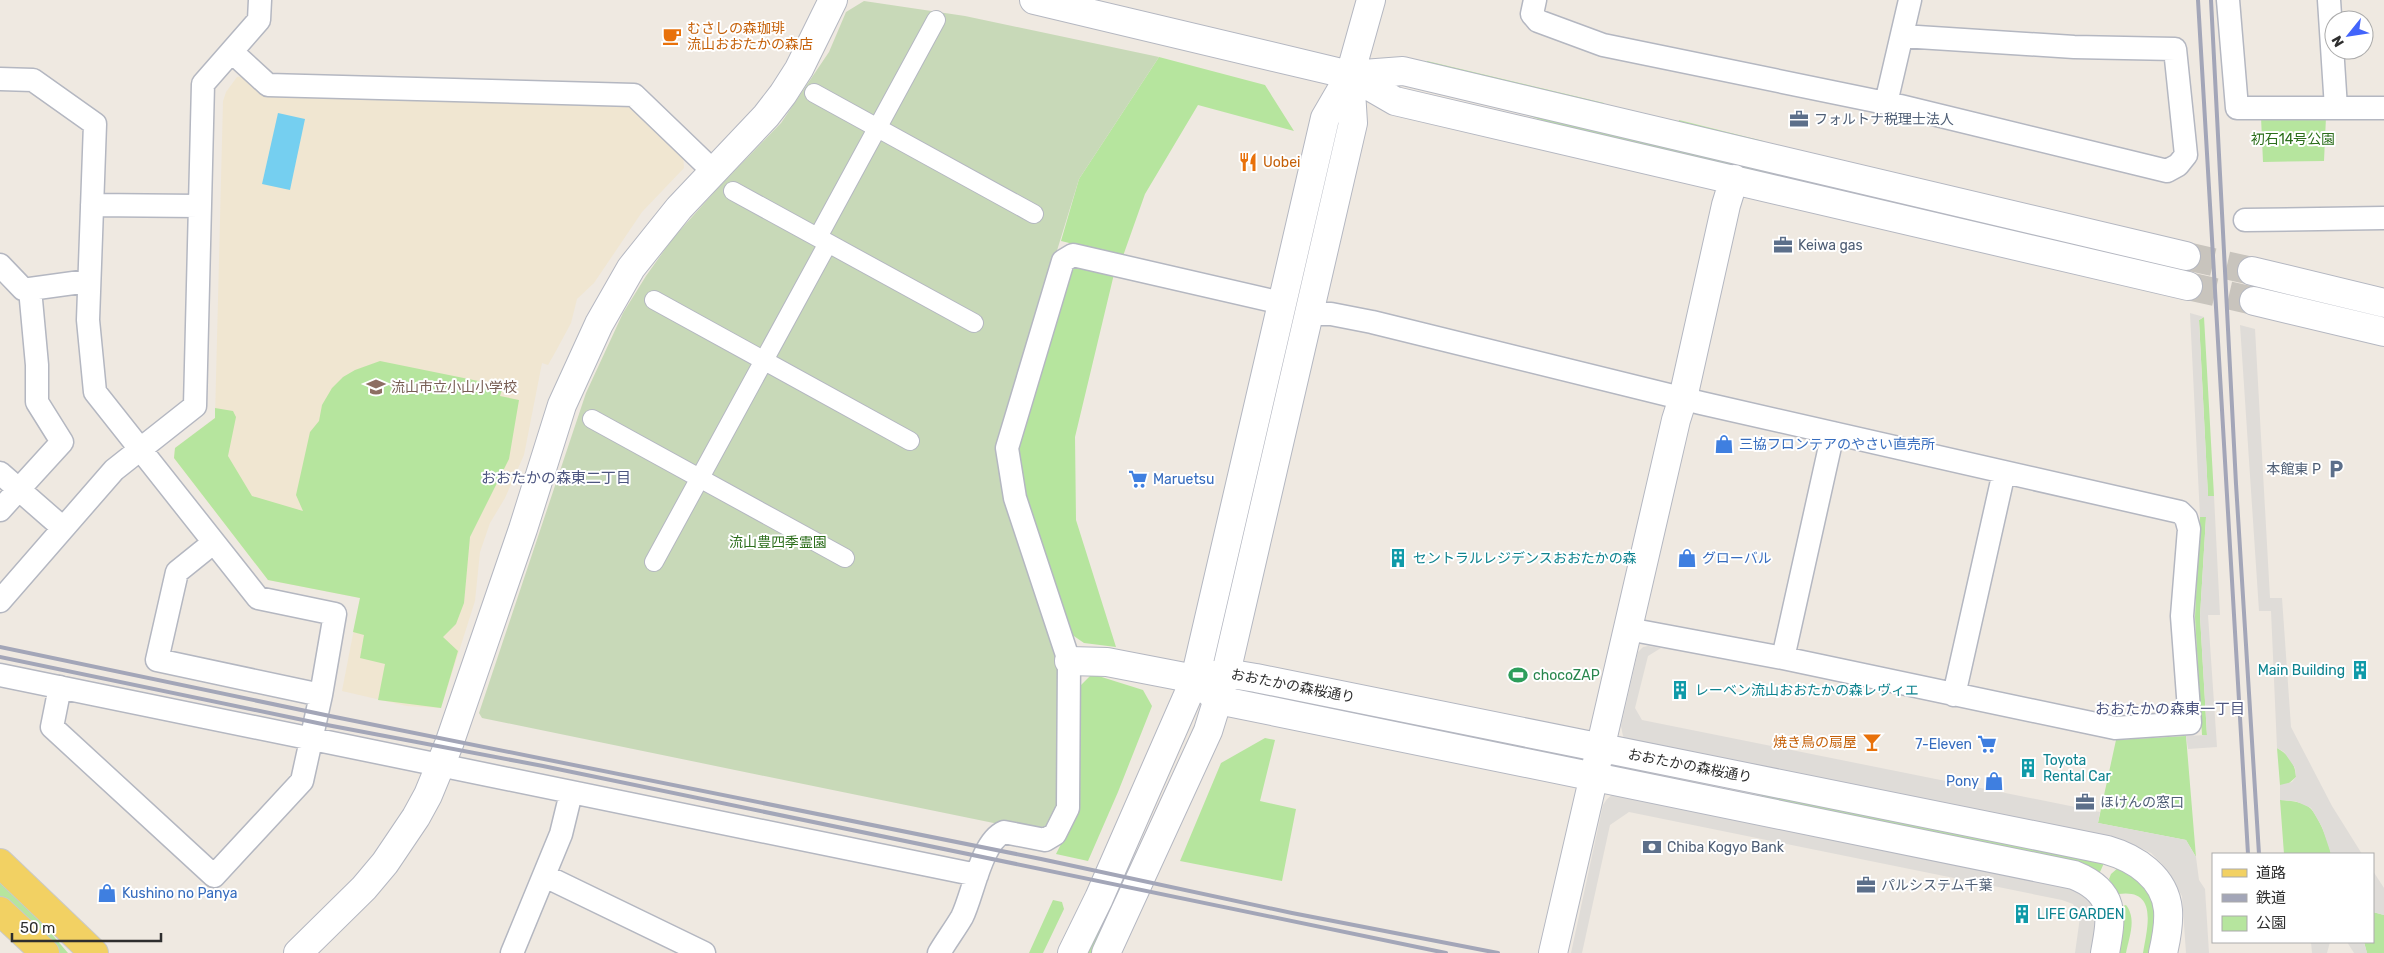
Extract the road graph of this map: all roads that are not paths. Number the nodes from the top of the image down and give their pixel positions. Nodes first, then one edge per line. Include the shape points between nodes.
1 (260, 0) edge
2 (833, 0) edge
3 (1034, 0) edge
4 (1371, 0) edge
5 (1535, 0) edge
6 (1910, 0) edge
7 (2228, 0) edge
8 (2329, 0) edge
9 (936, 20) dead end
10 (1902, 36) junction
11 (232, 52) junction
12 (1350, 75) junction
13 (0, 79) edge
14 (814, 94) dead end
15 (1886, 103) junction
16 (2336, 108) junction
17 (2384, 108) edge
18 (877, 129) junction
19 (712, 170) junction
20 (1734, 179) junction
21 (733, 191) dead end
22 (92, 206) junction
23 (199, 206) junction
24 (1034, 214) dead end
25 (2384, 218) edge
26 (2245, 220) dead end
27 (823, 240) junction
28 (2186, 256) tunnel mouth
29 (0, 265) edge
30 (2252, 270) tunnel mouth
31 (88, 281) junction
32 (2188, 286) tunnel mouth
33 (30, 289) junction
34 (654, 300) dead end
35 (2254, 301) tunnel mouth
36 (1282, 303) junction
37 (2384, 303) edge
38 (1309, 314) junction
39 (974, 323) dead end
40 (2384, 332) edge
41 (764, 361) junction
42 (1683, 398) junction
43 (592, 419) dead end
44 (1833, 433) junction
45 (910, 441) dead end
46 (140, 449) junction
47 (2004, 472) junction
48 (0, 473) edge
49 (700, 477) junction
50 (19, 489) junction
51 (0, 510) edge
52 (63, 528) junction
53 (213, 543) junction
54 (845, 558) dead end
55 (654, 562) dead end
56 (0, 600) edge
57 (1628, 629) junction
58 (1782, 658) junction
59 (1069, 661) junction
60 (1226, 673) junction
61 (0, 675) edge
62 (1195, 679) junction
63 (60, 687) junction
64 (321, 695) junction
65 (1954, 695) junction
66 (1218, 700) junction
67 (311, 738) junction
68 (1599, 748) junction
69 (441, 765) junction
70 (1594, 776) junction
71 (571, 793) junction
72 (2135, 860) junction
73 (0, 863) edge
74 (977, 875) junction
75 (545, 876) junction
76 (2102, 894) junction
77 (0, 911) edge
78 (45, 953) edge
79 (94, 953) edge
80 (298, 953) edge
81 (512, 953) edge
82 (704, 953) edge
83 (939, 953) edge
84 (1072, 953) edge
85 (1106, 953) edge
86 (1553, 953) edge
87 (2105, 953) edge
88 (2163, 953) edge

1 - 11 street via 259,20
2 - 19 street via 783,94
3 - 12 street
4 - 12 street
5 - 15 street via 1532,14 1538,21 1603,45
6 - 10 street
7 - 16 street via 2237,108
8 - 16 street
9 - 18 street
10 - 15 street
10 - 15 street via 2175,49 2186,155 2167,171
11 - 19 street via 268,85 634,95
11 - 23 street via 203,84
12 - 20 street via 1395,101
12 - 28 street via 1403,71
12 - 36 street via 1325,118
12 - 38 street via 1353,124
13 - 22 street via 33,80 95,124
14 - 18 street
16 - 17 street
18 - 24 street
18 - 27 street
19 - 69 street via 630,268 599,324 562,405 523,529
20 - 32 street
20 - 42 street
21 - 27 street
22 - 23 street
22 - 31 street
23 - 46 street via 195,406
25 - 26 street
27 - 39 street
27 - 41 street
29 - 33 street via 23,289
30 - 37 street
31 - 33 street
31 - 46 street via 95,392
33 - 50 street via 37,402 62,442
34 - 41 street
35 - 40 street
36 - 59 street via 1073,255 1063,261 1007,448 1015,498
36 - 62 street
38 - 42 street via 1331,314 1372,322
38 - 60 street
41 - 45 street
41 - 49 street
42 - 44 street
42 - 57 street
43 - 49 street
44 - 47 street
44 - 58 street
46 - 52 street via 114,470
46 - 53 street
47 - 65 street
47 - 65 street via 2180,512 2186,518 2189,530 2182,616 2190,723 2114,728
48 - 50 street
49 - 54 street
49 - 55 street
50 - 51 street
50 - 52 street
52 - 56 street
53 - 64 street via 258,598 335,614
53 - 64 street via 177,572 158,660
57 - 58 street
57 - 68 street
58 - 65 street
59 - 62 street via 1107,662
59 - 74 street via 1068,808 1055,834 1045,840 1004,832 998,834
60 - 62 street, おおたかの森桜通り
60 - 66 street
60 - 68 street, おおたかの森桜通り
61 - 63 street
62 - 66 street
62 - 84 street
63 - 67 street
63 - 67 street via 52,727 214,876 302,781
64 - 67 street
66 - 70 street, おおたかの森桜通り
66 - 85 street via 1208,732
67 - 69 street
68 - 70 street
68 - 72 street, おおたかの森桜通り via 2107,850
69 - 71 street
69 - 80 street via 416,817 385,863
70 - 76 street, おおたかの森桜通り via 2074,875 2086,880
70 - 86 street
71 - 74 street
71 - 75 street via 562,834
72 - 76 street via 2114,865 2105,876
72 - 88 street via 2156,881 2168,909
73 - 79 main road
74 - 83 street via 962,916
75 - 81 street
75 - 82 street
76 - 87 street via 2108,903 2111,922
77 - 78 main road

